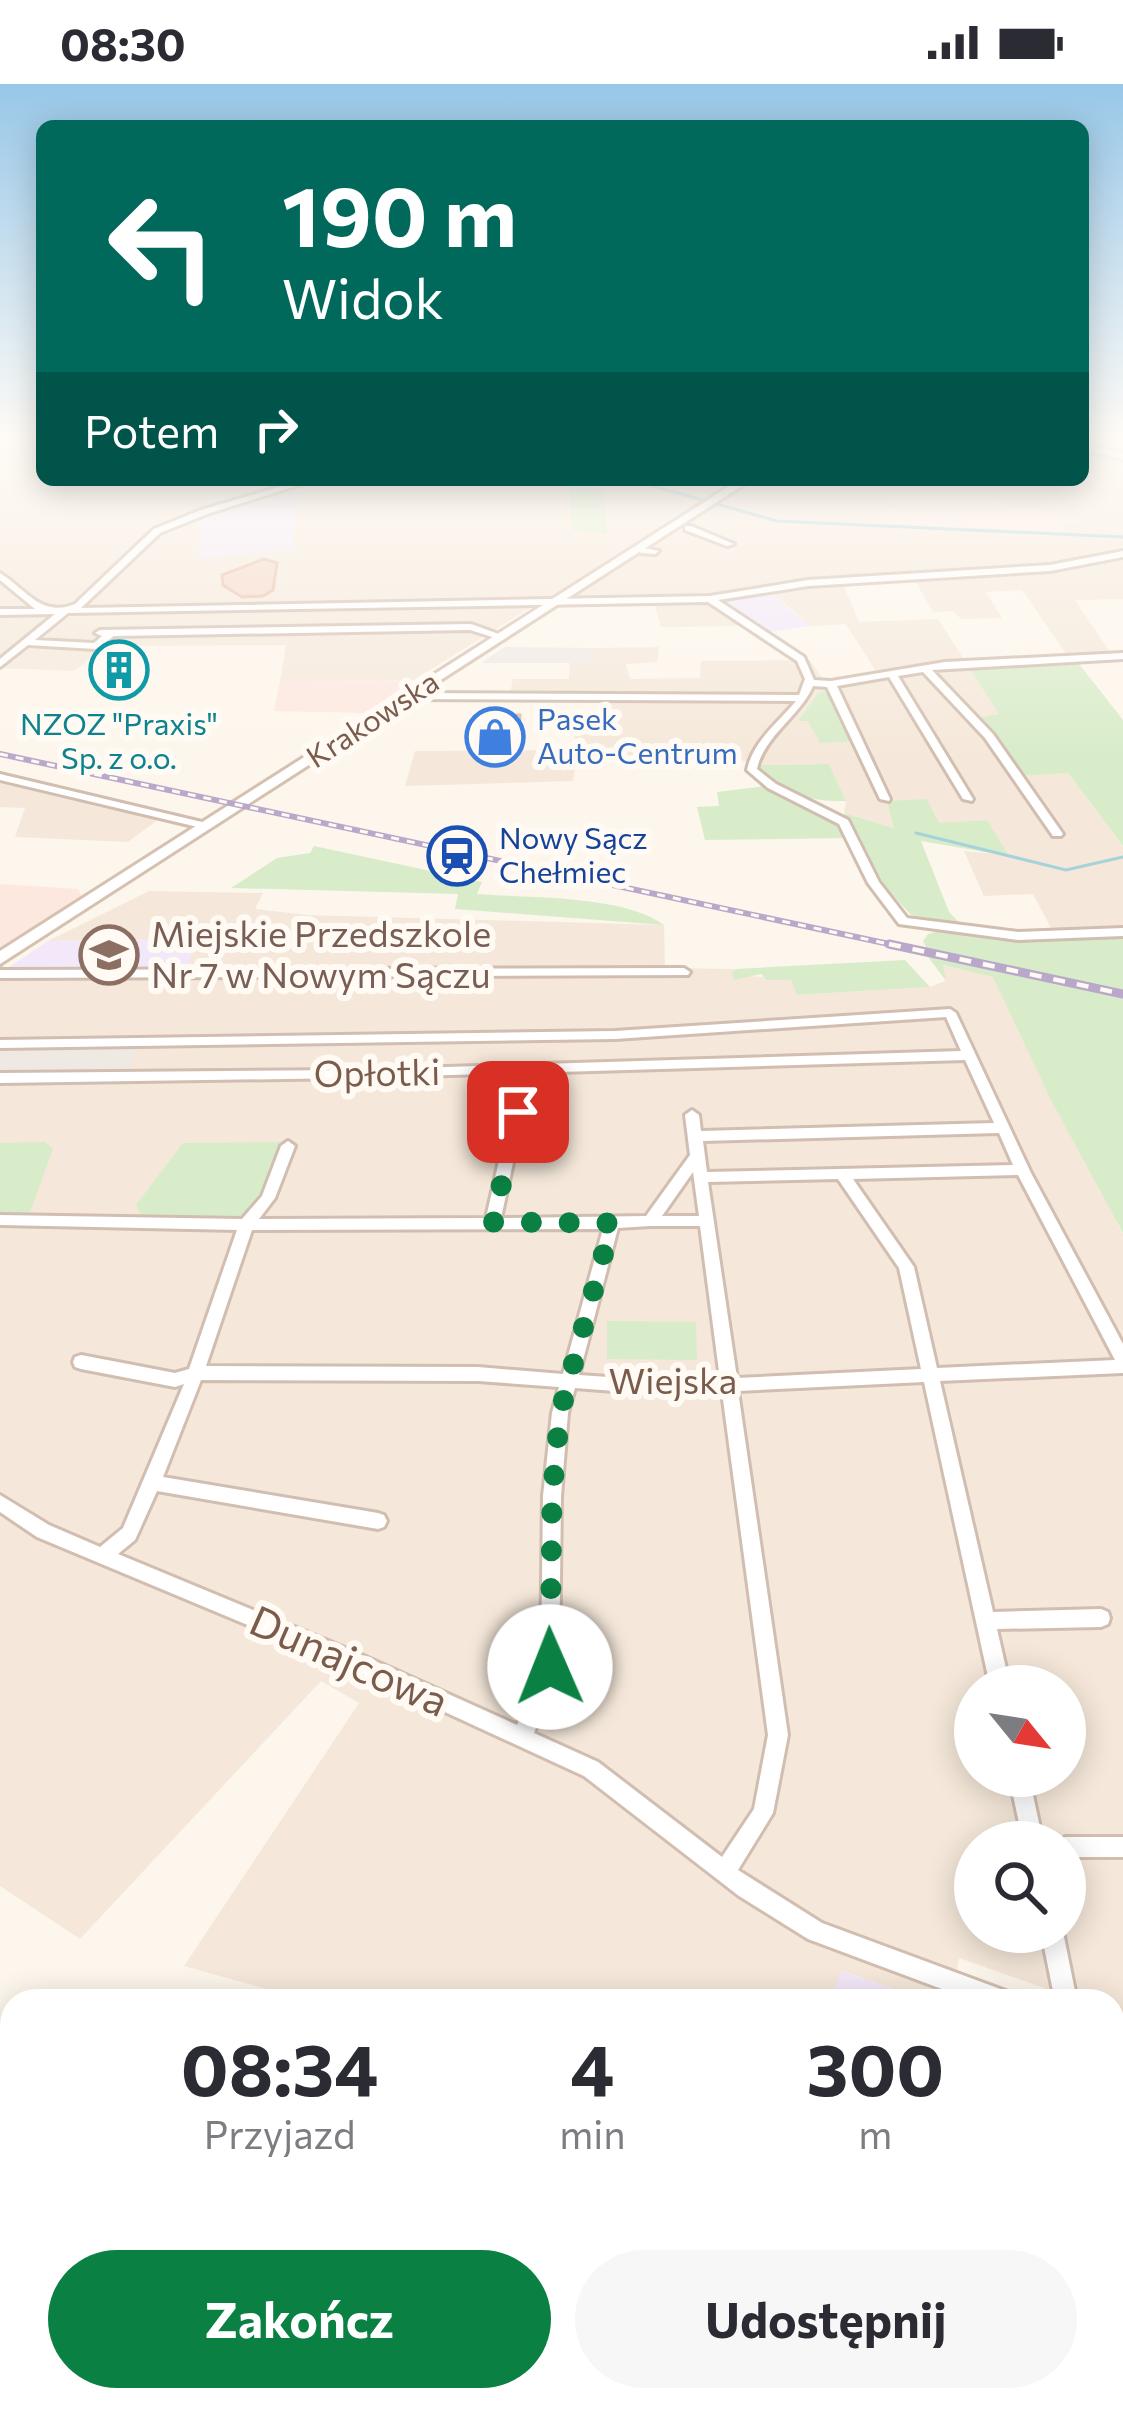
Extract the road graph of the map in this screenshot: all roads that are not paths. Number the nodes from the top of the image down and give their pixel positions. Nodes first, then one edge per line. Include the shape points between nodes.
1 (146, 544) edge
2 (645, 544) edge
3 (1123, 554) edge
4 (1107, 559) junction
5 (1123, 575) edge
6 (0, 576) edge
7 (710, 599) junction
8 (550, 605) junction
9 (0, 612) edge
10 (45, 612) junction
11 (65, 612) junction
12 (502, 637) junction
13 (25, 642) junction
14 (1123, 656) edge
15 (0, 664) edge
16 (926, 668) junction
17 (892, 674) junction
18 (811, 683) junction
19 (831, 684) junction
20 (409, 696) junction
21 (804, 698) junction
22 (0, 777) edge
23 (968, 799) dead end
24 (885, 800) dead end
25 (206, 826) junction
26 (1057, 834) dead end
27 (1123, 932) edge
28 (0, 959) edge
29 (684, 972) dead end
30 (0, 974) edge
31 (0, 1044) edge
32 (970, 1055) junction
33 (0, 1078) edge
34 (518, 1112) dead end
35 (692, 1114) dead end
36 (1002, 1128) junction
37 (288, 1146) dead end
38 (697, 1146) junction
39 (1022, 1170) junction
40 (842, 1174) junction
41 (704, 1177) junction
42 (0, 1220) edge
43 (650, 1221) junction
44 (708, 1221) junction
45 (493, 1222) junction
46 (612, 1223) junction
47 (246, 1225) junction
48 (81, 1362) dead end
49 (1123, 1363) edge
50 (196, 1373) junction
51 (930, 1375) junction
52 (568, 1379) junction
53 (732, 1383) junction
54 (152, 1483) junction
55 (0, 1503) edge
56 (377, 1521) dead end
57 (102, 1556) junction
58 (1101, 1618) dead end
59 (986, 1621) junction
60 (995, 1665) edge
61 (522, 1738) junction
62 (1086, 1847) edge
63 (1123, 1847) edge
64 (724, 1872) junction
65 (1056, 1953) edge
66 (971, 1989) edge
67 (1064, 1989) edge

1 - 11 street
2 - 8 main road, Krakowska
3 - 4 street
4 - 5 street
4 - 7 street via 808,583
6 - 10 street
7 - 8 street
7 - 18 street via 801,658
8 - 11 street
8 - 12 main road, Krakowska
9 - 10 street
10 - 11 street
11 - 13 street
12 - 13 street via 471,627 105,633 96,646
12 - 20 main road, Krakowska
13 - 15 street
14 - 16 street
16 - 17 street
16 - 26 street via 989,736
17 - 19 street
17 - 23 street
18 - 19 street
18 - 21 street
19 - 24 street
20 - 21 street
20 - 25 main road, Krakowska
21 - 27 street via 754,755 752,770 844,822 903,921 1018,936
22 - 25 street
25 - 28 main road, Krakowska
29 - 30 street
31 - 32 street via 615,1035 950,1013
32 - 33 street, Opłotki
32 - 36 street
34 - 45 street
35 - 38 street
36 - 38 street
36 - 39 street
37 - 47 street via 268,1198
38 - 41 street
38 - 43 street
39 - 40 street
39 - 49 street
40 - 41 street
40 - 51 street via 906,1268
41 - 44 street
42 - 47 street
43 - 44 street
43 - 46 street
44 - 53 street
45 - 46 street
45 - 47 street
46 - 52 street
47 - 50 street
48 - 50 street, Wiejska via 175,1380
49 - 51 street, Wiejska
50 - 52 street, Wiejska
50 - 54 street
51 - 53 street, Wiejska
51 - 59 street
52 - 53 street, Wiejska via 667,1388
52 - 61 street via 552,1496 550,1667
53 - 64 street via 778,1735 763,1814
54 - 56 street
54 - 57 street via 129,1534
55 - 57 street, Dunajcowa
57 - 61 street, Dunajcowa
58 - 59 street
59 - 60 street
61 - 64 street, Dunajcowa via 591,1769
62 - 63 street
64 - 66 street, Dunajcowa via 815,1931
65 - 67 street

